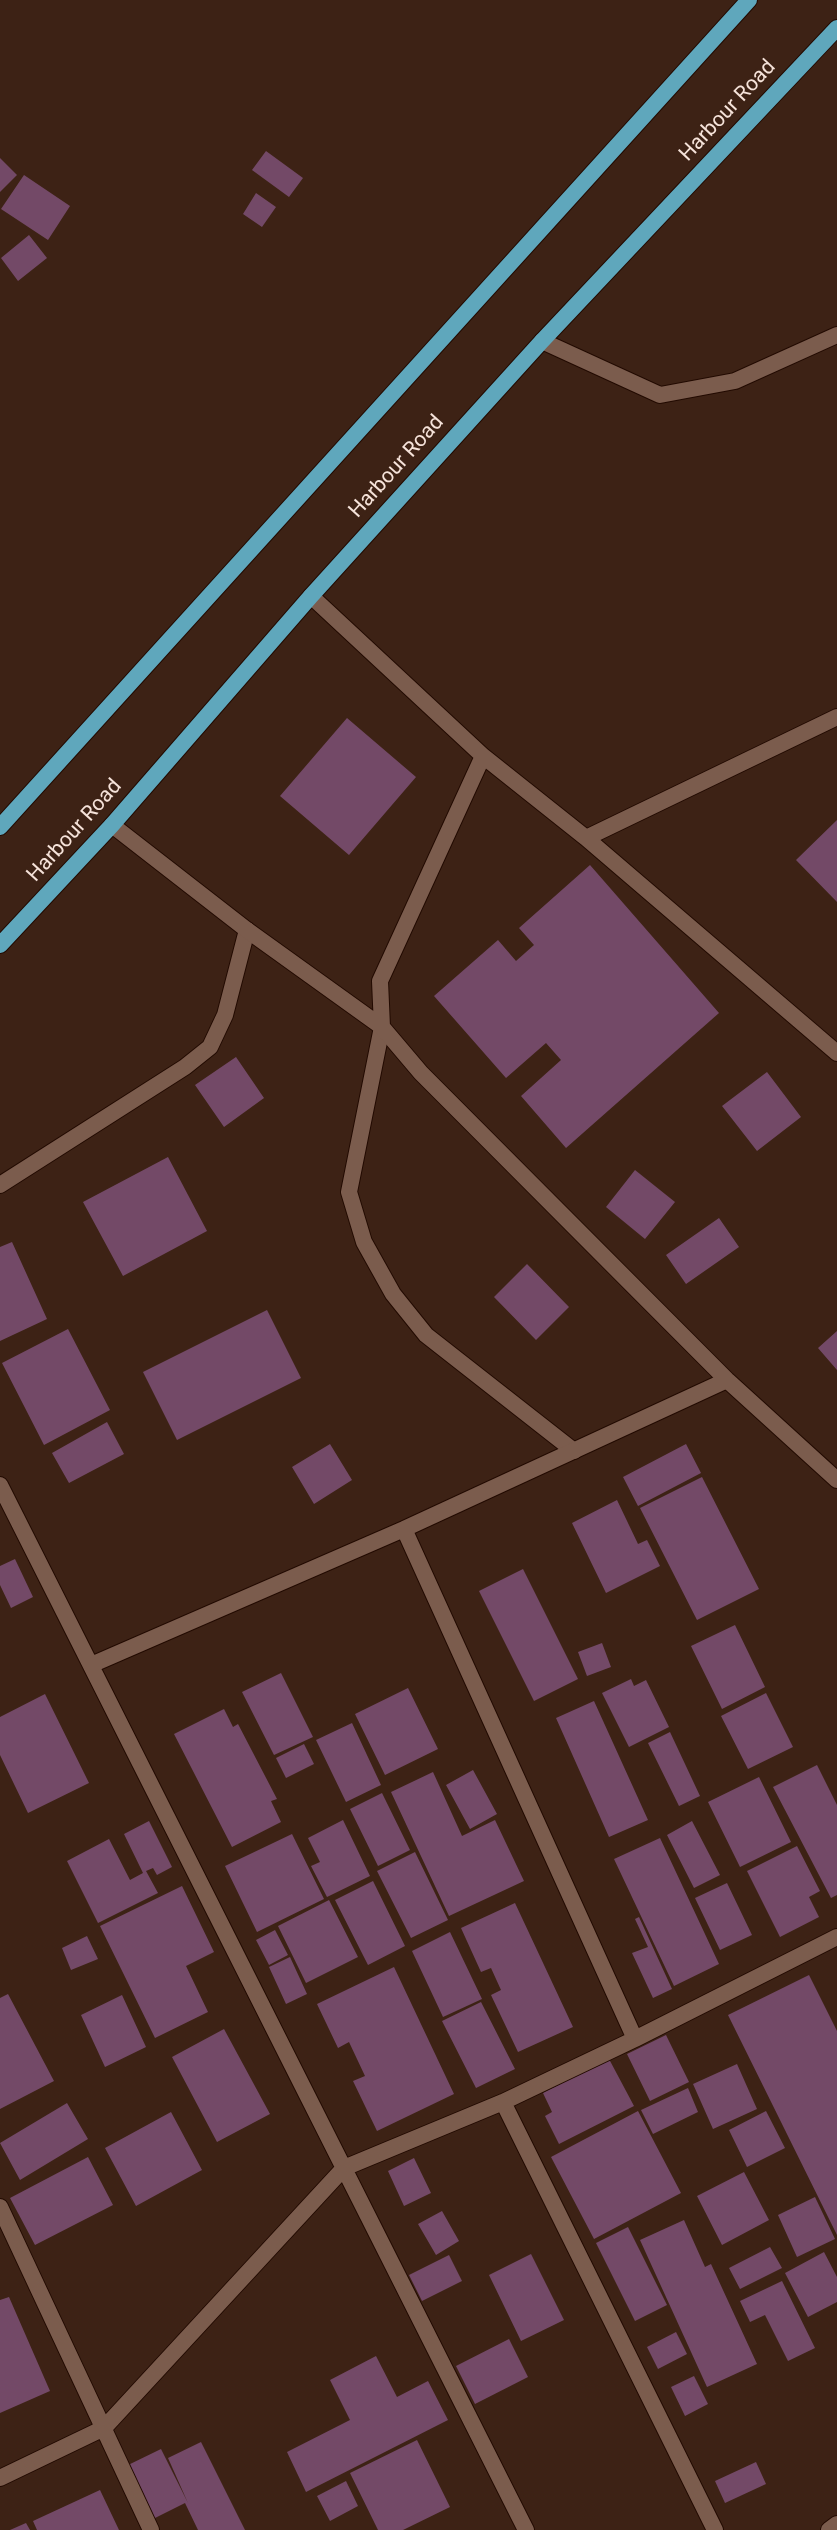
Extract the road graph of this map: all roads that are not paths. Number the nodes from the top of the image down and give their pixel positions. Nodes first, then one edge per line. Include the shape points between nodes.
1 (749, 0) edge
2 (837, 28) edge
3 (837, 335) edge
4 (542, 341) junction
5 (311, 596) junction
6 (837, 717) edge
7 (483, 756) junction
8 (112, 825) junction
9 (0, 828) edge
10 (586, 838) junction
11 (247, 930) junction
12 (0, 945) edge
13 (382, 1027) junction
14 (837, 1053) edge
15 (0, 1185) edge
16 (727, 1380) junction
17 (574, 1451) junction
18 (837, 1480) edge
19 (0, 1485) edge
20 (404, 1529) junction
21 (91, 1665) junction
22 (837, 1936) edge
23 (635, 2039) junction
24 (503, 2102) junction
25 (344, 2168) junction
26 (0, 2207) edge
27 (104, 2428) junction
28 (0, 2478) edge
29 (837, 2524) edge
30 (151, 2530) edge
31 (526, 2530) edge
32 (715, 2530) edge
33 (828, 2530) edge

1 - 9 highway
2 - 4 highway, Harbour Road
3 - 4 street via 735,381 660,395
4 - 5 highway, Harbour Road
5 - 7 street
5 - 8 highway, Harbour Road
6 - 10 street
7 - 10 street
7 - 13 street via 380,981
8 - 11 street
8 - 12 highway, Harbour Road
10 - 14 street
11 - 13 street
11 - 15 street via 225,1015 210,1047
13 - 16 street via 421,1073
13 - 17 street via 349,1192 364,1242 393,1294 426,1335
16 - 17 street
16 - 18 street
17 - 20 street
19 - 21 street
20 - 21 street
20 - 23 street
21 - 25 street
22 - 23 street
23 - 24 street
24 - 25 street
24 - 32 street
25 - 27 street
25 - 31 street
26 - 27 street
27 - 28 street
27 - 30 street
29 - 33 street

